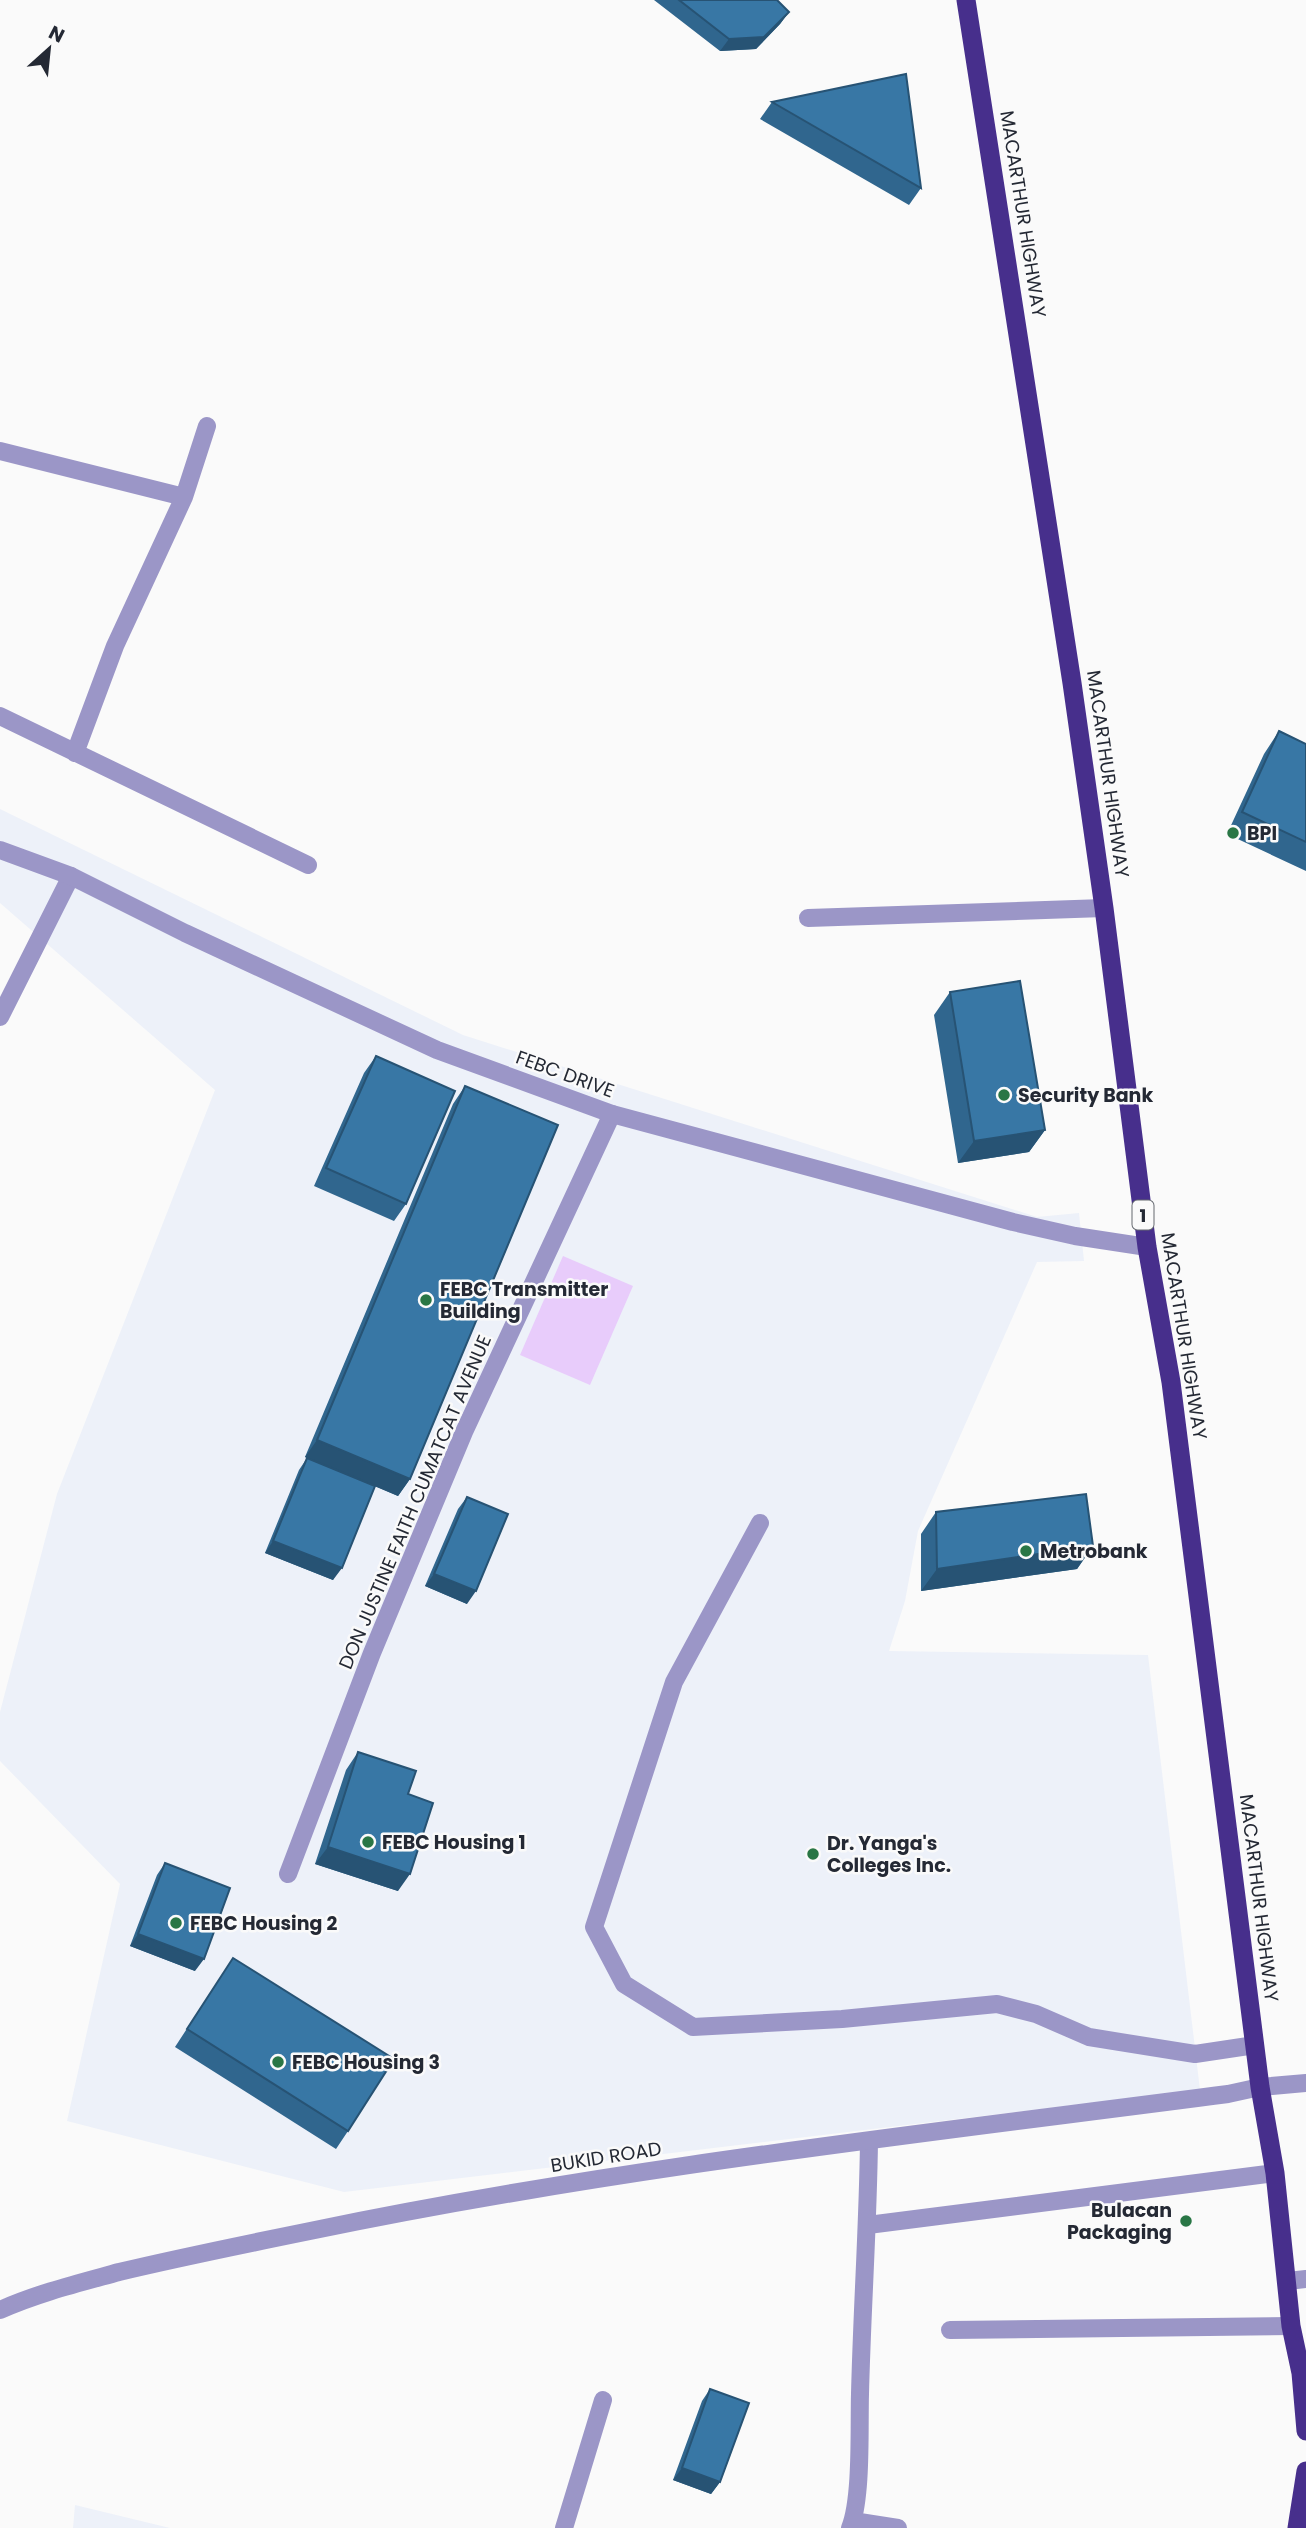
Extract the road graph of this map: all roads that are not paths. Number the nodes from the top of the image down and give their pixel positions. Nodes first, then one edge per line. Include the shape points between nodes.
1 (966, 0) edge
2 (207, 426) dead end
3 (0, 451) edge
4 (184, 496) junction
5 (0, 716) edge
6 (75, 753) junction
7 (0, 850) edge
8 (308, 864) dead end
9 (71, 876) junction
10 (1104, 908) junction
11 (808, 918) dead end
12 (0, 1017) edge
13 (612, 1114) junction
14 (1147, 1247) junction
15 (760, 1523) dead end
16 (288, 1874) dead end
17 (1255, 2045) junction
18 (1306, 2083) edge
19 (1260, 2087) junction
20 (869, 2141) junction
21 (1275, 2173) junction
22 (868, 2225) junction
23 (1297, 2280) edge
24 (0, 2310) edge
25 (1291, 2326) junction
26 (950, 2330) dead end
27 (1303, 2373) edge
28 (603, 2400) dead end
29 (1306, 2431) edge
30 (1306, 2471) edge
31 (851, 2525) edge
32 (564, 2528) edge
33 (898, 2528) edge
34 (1297, 2528) edge

1 - 10 highway, MACARTHUR HIGHWAY / 1
2 - 4 street
3 - 4 street
4 - 6 street via 115,646
5 - 6 street
6 - 8 street
7 - 9 street, FEBC DRIVE
9 - 12 street
9 - 13 street, FEBC DRIVE via 437,1050
10 - 11 street
10 - 14 highway, MACARTHUR HIGHWAY / 1
13 - 14 street, FEBC DRIVE via 1013,1222
13 - 16 street, DON JUSTINE FAITH CUMATCAT AVENUE via 464,1432 372,1653
14 - 17 highway, MACARTHUR HIGHWAY / 1 via 1171,1382
15 - 17 street via 674,1682 594,1927 624,1984 693,2027 997,2004 1036,2014 1088,2037 1195,2054
17 - 19 highway, MACARTHUR HIGHWAY / 1
18 - 19 street, BUKID ROAD
19 - 20 street, BUKID ROAD
19 - 21 highway, MACARTHUR HIGHWAY / 1
20 - 22 street
20 - 24 street, BUKID ROAD via 555,2186 364,2220 165,2261
21 - 22 street
21 - 23 highway, MACARTHUR HIGHWAY / 1
22 - 31 street via 857,2483
23 - 25 highway, MACARTHUR HIGHWAY / 1
25 - 26 street
25 - 27 highway, MACARTHUR HIGHWAY / 1
27 - 29 highway, MACARTHUR HIGHWAY / 1
28 - 32 street
30 - 34 highway
31 - 33 street

